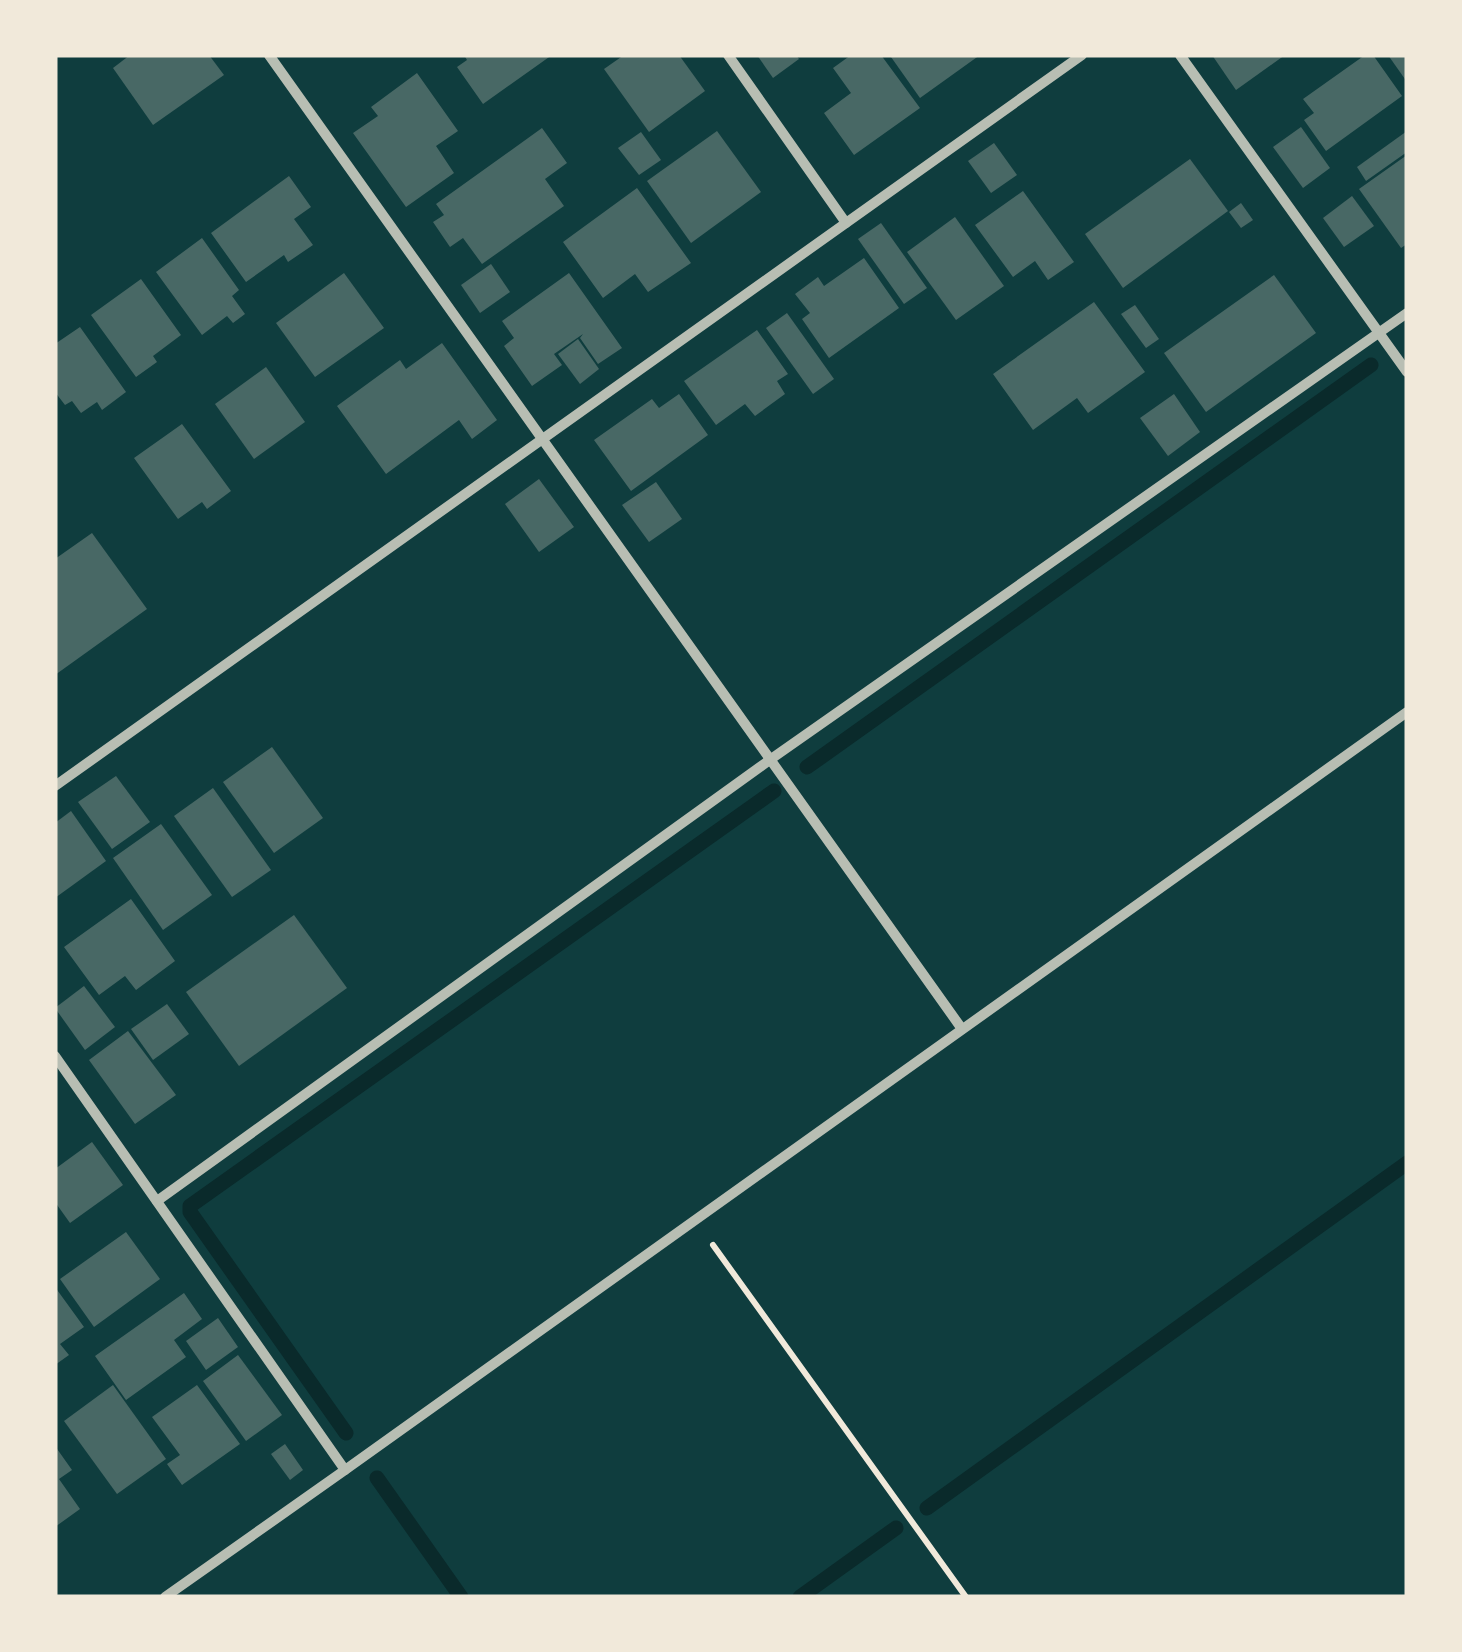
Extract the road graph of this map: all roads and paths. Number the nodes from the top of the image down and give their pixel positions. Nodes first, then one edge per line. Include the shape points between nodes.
1 (270, 55) edge
2 (728, 55) edge
3 (1082, 55) edge
4 (1180, 55) edge
5 (846, 223) junction
6 (1407, 312) edge
7 (1379, 332) junction
8 (1407, 372) edge
9 (542, 439) junction
10 (1407, 712) edge
11 (771, 760) junction
12 (55, 786) edge
13 (962, 1029) junction
14 (55, 1056) edge
15 (156, 1201) junction
16 (695, 1220) junction
17 (345, 1470) junction
18 (165, 1597) edge
19 (966, 1597) edge

1 - 9 street
2 - 5 street
3 - 5 street
4 - 7 street
5 - 9 street
6 - 7 street
7 - 8 street
7 - 11 street
9 - 11 street
9 - 12 street
10 - 13 street
11 - 13 street
11 - 15 street
13 - 16 street
14 - 15 street
15 - 17 street
16 - 17 street
16 - 19 path
17 - 18 street

